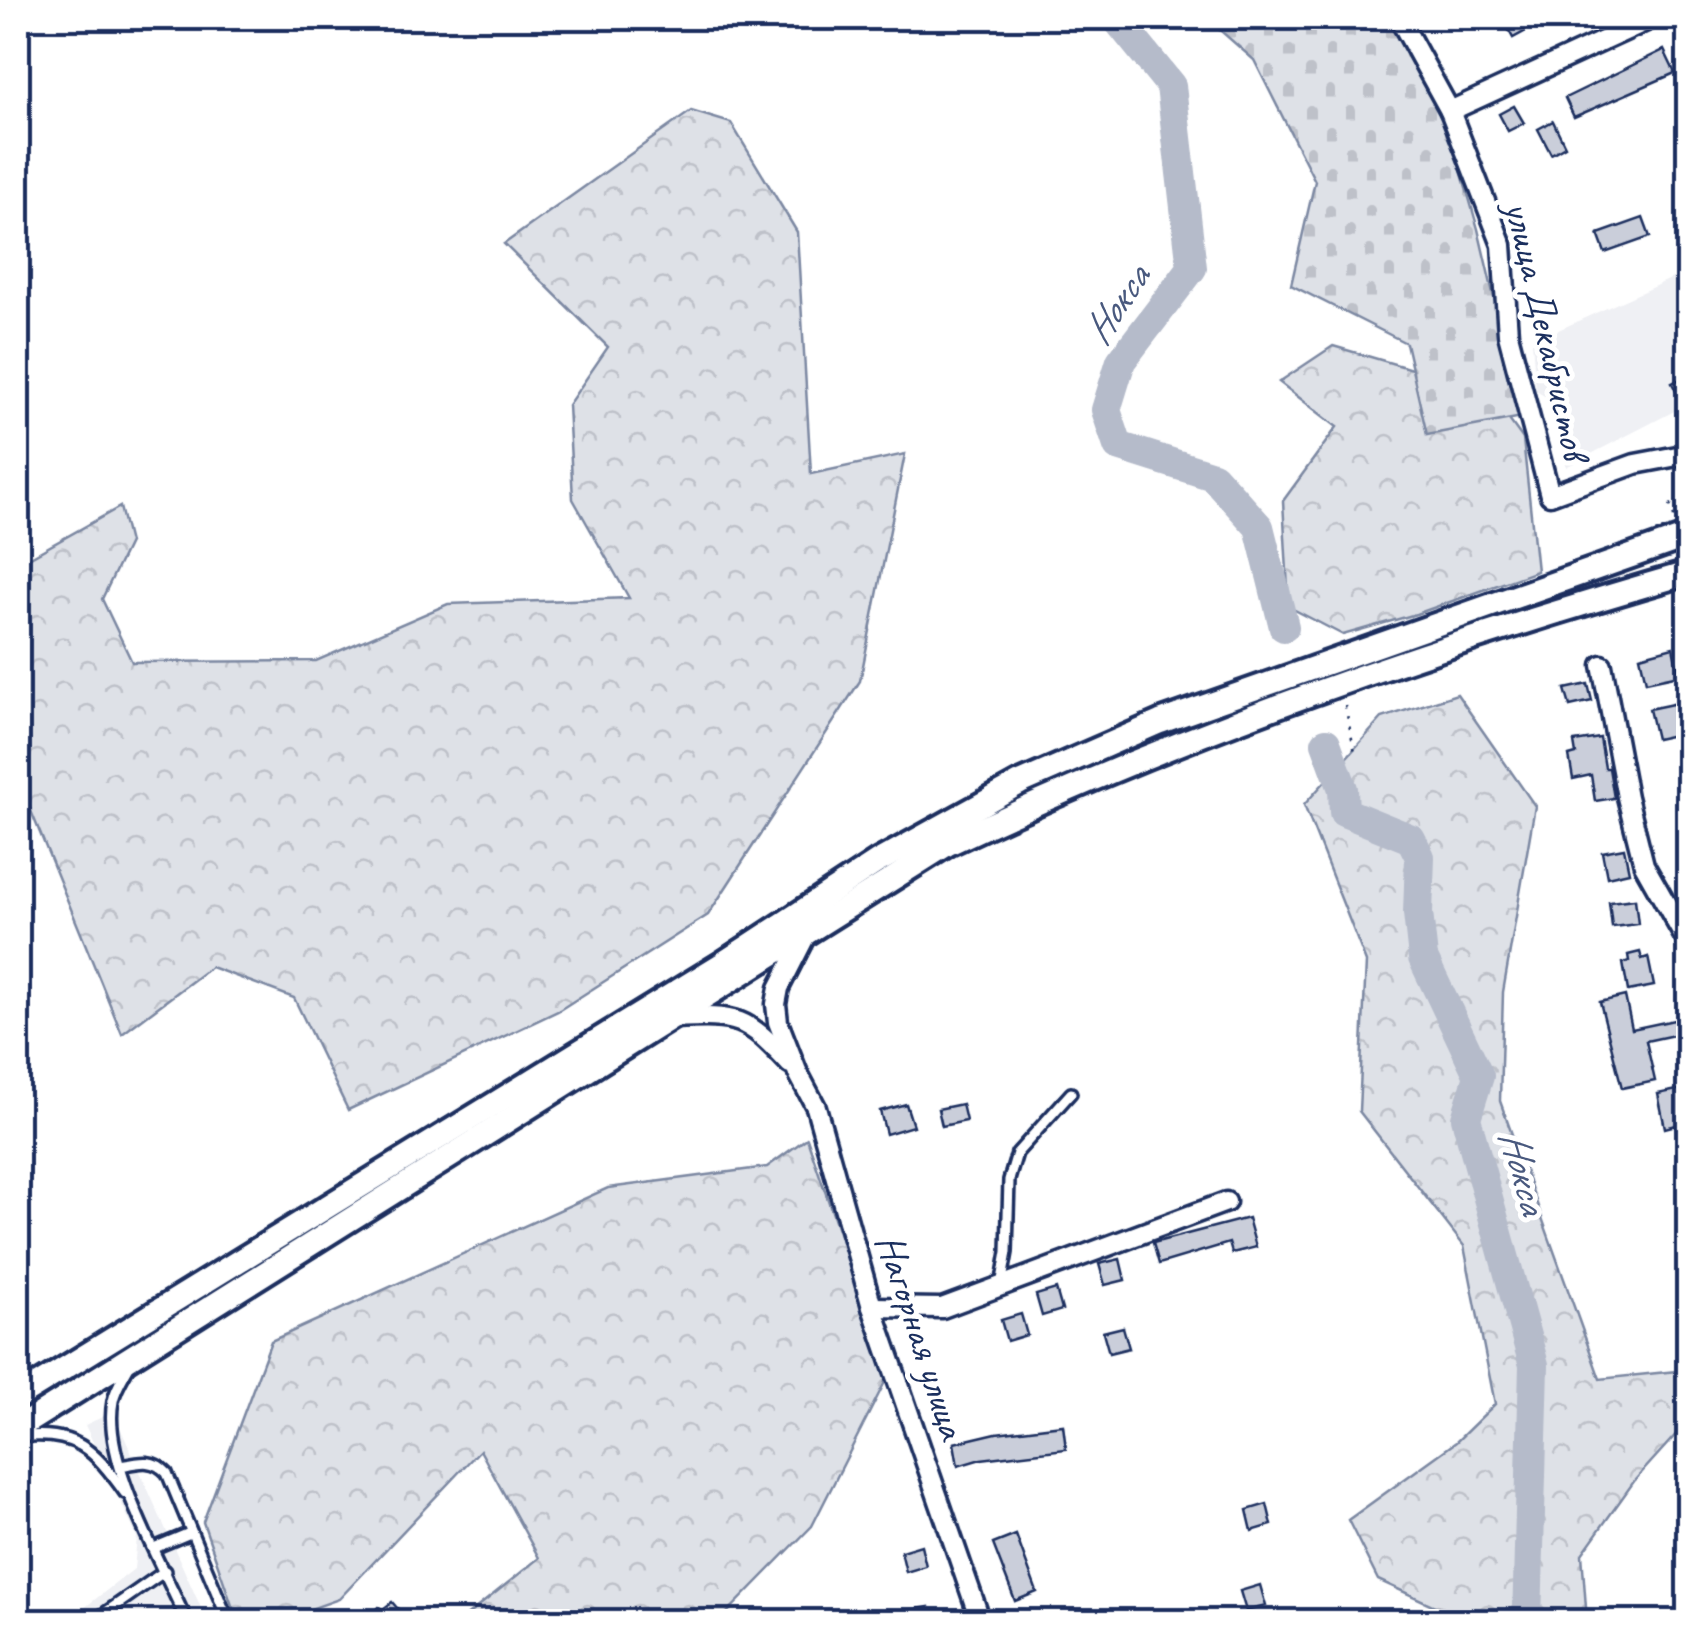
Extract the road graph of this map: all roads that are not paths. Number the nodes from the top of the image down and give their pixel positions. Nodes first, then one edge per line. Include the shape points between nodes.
1 (1399, 18) edge
2 (1653, 18) edge
3 (1450, 111) junction
4 (1688, 454) edge
5 (1688, 536) edge
6 (1688, 573) edge
7 (1602, 665) dead end
8 (805, 936) junction
9 (1688, 942) edge
10 (670, 1018) junction
11 (797, 1072) junction
12 (1071, 1093) dead end
13 (1226, 1202) dead end
14 (1001, 1286) junction
15 (872, 1307) junction
16 (135, 1355) junction
17 (18, 1396) edge
18 (18, 1428) edge
19 (18, 1437) edge
20 (120, 1466) junction
21 (133, 1503) junction
22 (190, 1533) junction
23 (154, 1548) junction
24 (165, 1571) junction
25 (92, 1622) edge
26 (188, 1622) edge
27 (229, 1622) edge
28 (981, 1622) edge

1 - 3 street, улица Декабристов
2 - 3 street
3 - 4 street, улица Декабристов via 1502,246 1508,334 1550,496 1635,464
5 - 17 main road via 1160,722 1020,783 876,862
6 - 8 main road via 1197,734 948,844
7 - 9 street via 1644,864
8 - 10 main road
8 - 11 street via 776,1004
10 - 11 street via 741,1020
10 - 16 main road
11 - 15 street, Нагорная улица via 824,1132
12 - 14 lane via 1016,1153
13 - 14 street
14 - 15 street via 942,1308
15 - 28 street, Нагорная улица
16 - 18 main road
16 - 20 lane via 113,1400
19 - 21 lane via 62,1436 81,1443
20 - 21 lane
20 - 22 lane via 158,1463
21 - 23 lane
22 - 23 lane
22 - 27 lane
23 - 24 lane
24 - 25 lane
24 - 26 lane

